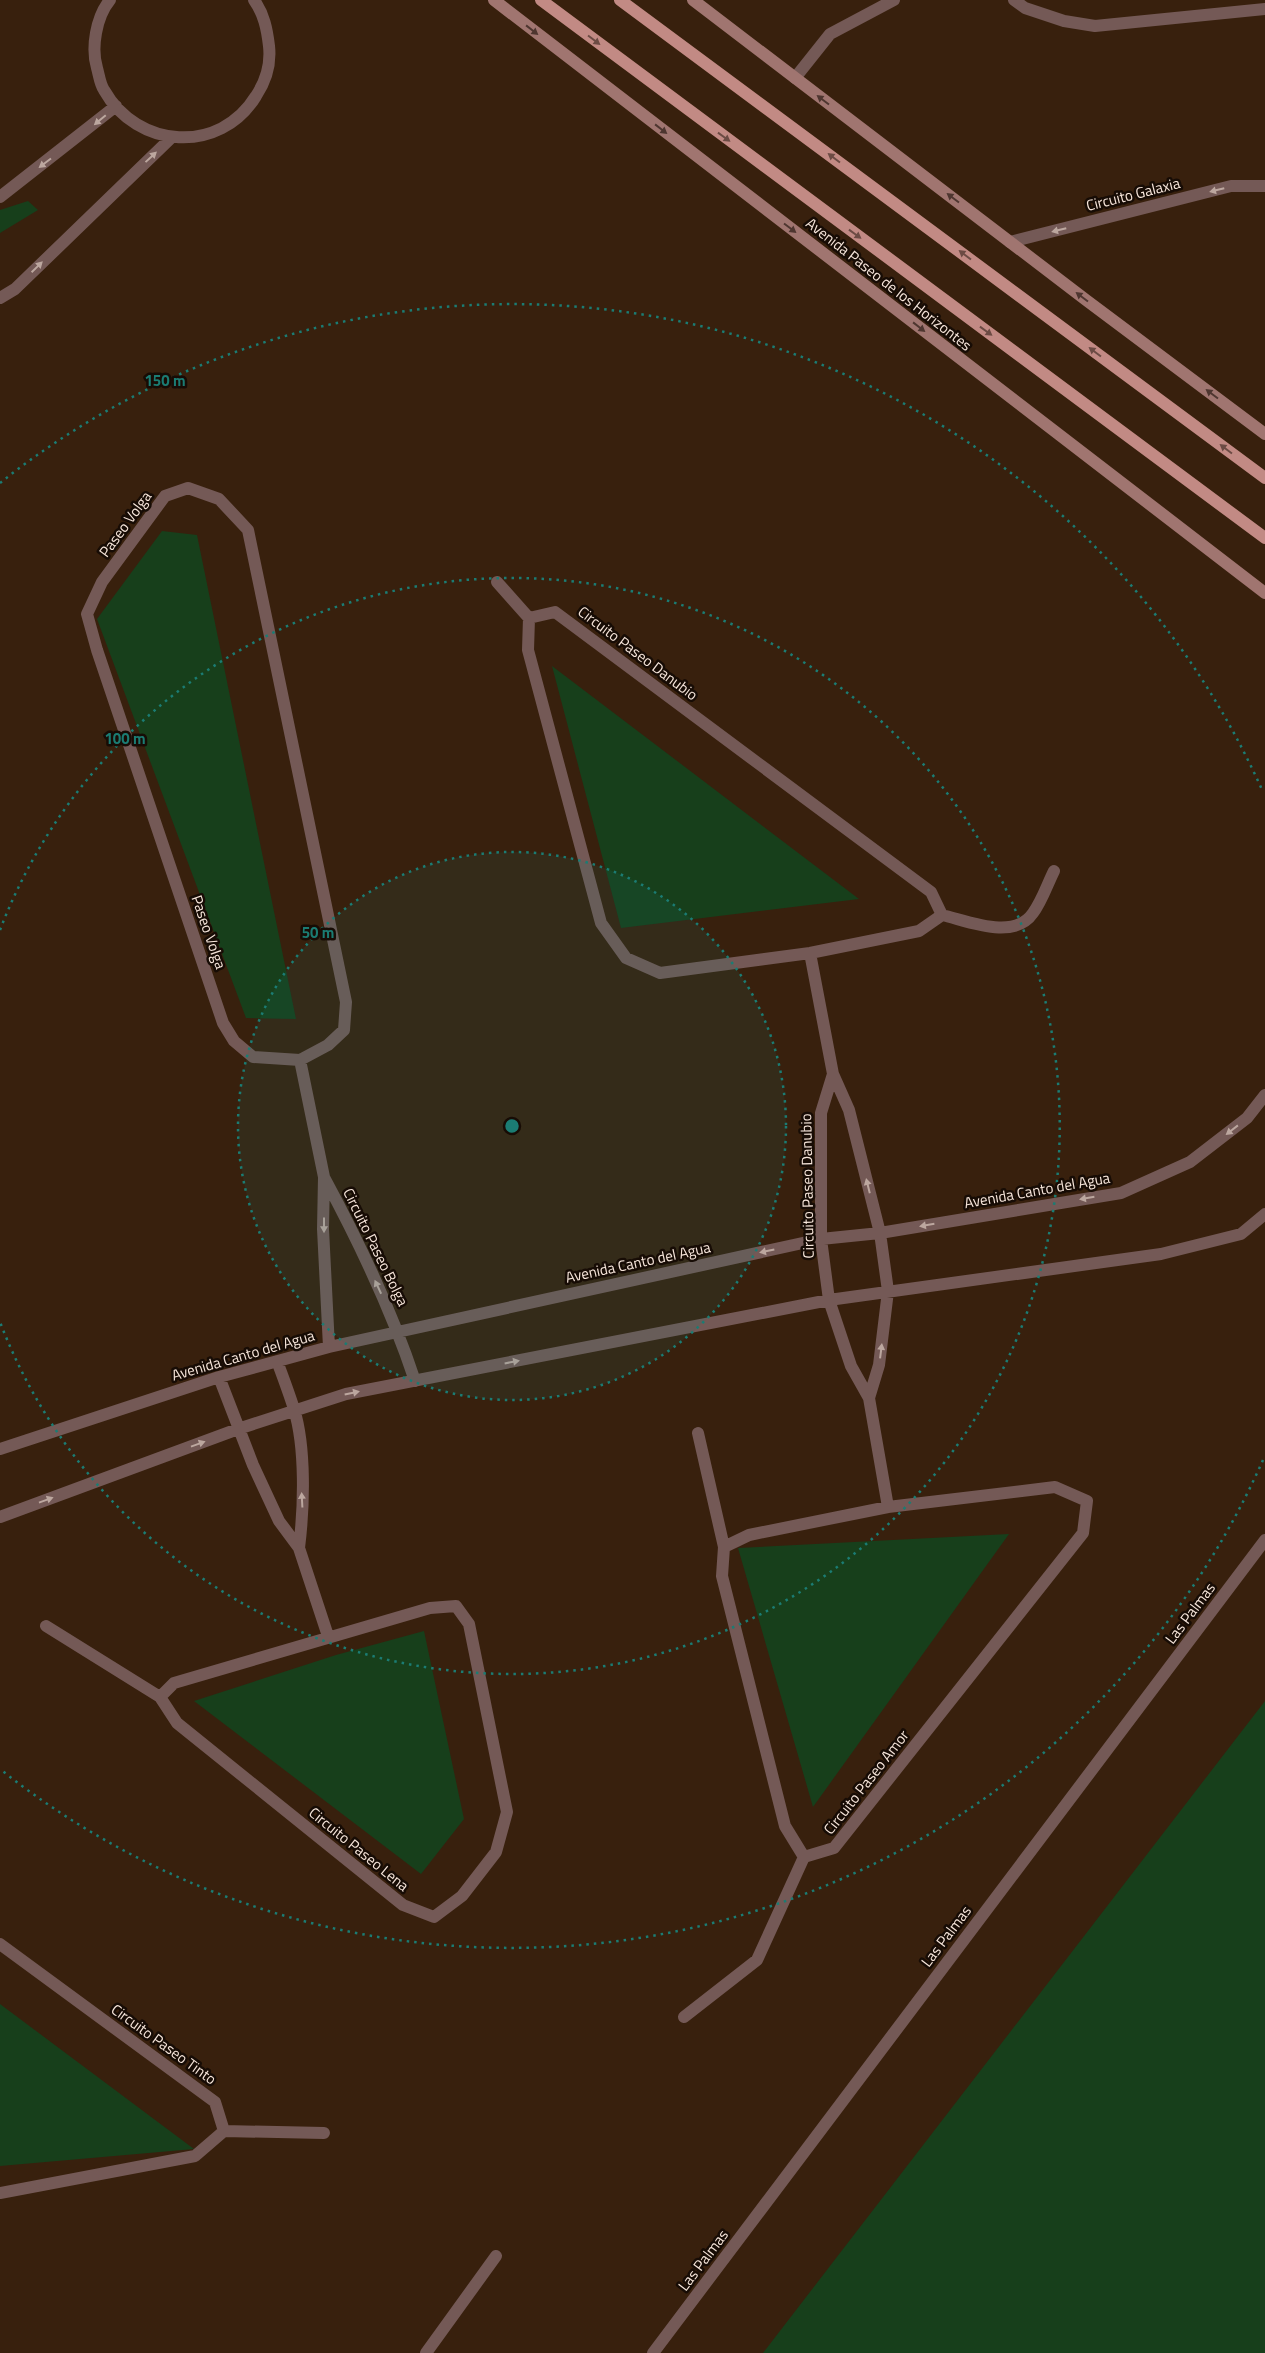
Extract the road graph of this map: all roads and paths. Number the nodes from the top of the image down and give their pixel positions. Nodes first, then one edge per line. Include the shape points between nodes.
1 (110, 0) edge
2 (255, 0) edge
3 (494, 0) edge
4 (541, 0) edge
5 (620, 0) edge
6 (692, 0) edge
7 (894, 0) edge
8 (1014, 0) edge
9 (1265, 9) edge
10 (795, 78) junction
11 (116, 106) junction
12 (171, 138) junction
13 (1265, 186) edge
14 (0, 197) edge
15 (1010, 242) junction
16 (0, 298) edge
17 (1265, 434) edge
18 (1265, 478) edge
19 (1265, 538) edge
20 (497, 582) dead end
21 (1265, 593) edge
22 (529, 618) junction
23 (1054, 871) dead end
24 (942, 915) junction
25 (810, 953) junction
26 (300, 1060) junction
27 (833, 1074) junction
28 (1265, 1095) edge
29 (324, 1176) junction
30 (1265, 1214) edge
31 (880, 1233) junction
32 (821, 1239) junction
33 (888, 1291) junction
34 (829, 1300) junction
35 (399, 1332) junction
36 (329, 1347) junction
37 (277, 1361) junction
38 (219, 1377) junction
39 (415, 1381) junction
40 (869, 1398) junction
41 (294, 1411) junction
42 (238, 1429) junction
43 (698, 1433) dead end
44 (0, 1448) edge
45 (888, 1506) junction
46 (0, 1517) edge
47 (1265, 1540) edge
48 (299, 1548) junction
49 (724, 1548) junction
50 (46, 1626) dead end
51 (328, 1636) junction
52 (160, 1697) junction
53 (804, 1857) junction
54 (0, 1944) edge
55 (684, 2017) dead end
56 (224, 2131) junction
57 (324, 2133) dead end
58 (0, 2193) edge
59 (496, 2256) dead end
60 (426, 2353) edge
61 (653, 2353) edge

1 - 11 street via 96,31 95,61 103,89
2 - 12 street via 267,28 270,56 264,84 249,108 227,127 200,137
3 -> 21 street, Avenida Paseo de los Horizontes
4 -> 19 main road, Avenida Paseo de los Horizontes
18 -> 5 main road
6 - 10 street
7 - 10 street via 830,34
8 - 9 street via 1025,8 1064,22 1095,26
15 -> 10 street
11 - 12 street via 144,129
11 -> 14 street
16 -> 12 street via 15,289
13 -> 15 street, Circuito Galaxia via 1231,186
17 -> 15 street
20 - 22 street
22 - 24 street, Circuito Paseo Danubio via 555,612 931,892
22 - 25 street via 528,650 601,923 626,958 660,973
23 - 24 street via 1033,914 1016,927 996,927
24 - 25 street via 919,931
25 - 27 street, Circuito Paseo Danubio
26 - 26 street, Paseo Volga via 328,1045 344,1030 346,1002 248,530 219,499 188,488 165,496 102,582 88,614 97,650 223,1023 234,1041 254,1057
26 - 29 street
31 -> 27 street, Circuito Paseo Danubio via 849,1110
27 - 32 street, Circuito Paseo Danubio via 821,1113
28 -> 31 street, Avenida Canto del Agua via 1248,1118 1190,1162 1121,1193
35 -> 29 street, Circuito Paseo Bolga
29 -> 36 street via 323,1229
30 - 33 street via 1241,1234 1161,1254
31 - 32 street, Avenida Canto del Agua
31 - 33 street, Circuito Paseo Danubio
32 - 34 street, Circuito Paseo Danubio
32 -> 35 street, Avenida Canto del Agua
33 - 34 street
40 -> 33 street via 879,1365
39 -> 34 street
34 - 40 street via 851,1366
35 - 36 street, Avenida Canto del Agua
35 - 39 street, Circuito Paseo Bolga
36 - 37 street, Avenida Canto del Agua
37 - 38 street, Avenida Canto del Agua
37 - 41 street
38 - 42 street
38 - 44 street, Avenida Canto del Agua
41 -> 39 street via 346,1394
40 - 45 street
41 - 42 street
48 -> 41 street via 303,1516 300,1446
46 -> 42 street
42 - 48 street via 279,1521
43 - 49 street
45 - 49 street, Circuito Paseo Amor via 749,1535
45 - 53 street, Circuito Paseo Amor via 1055,1487 1087,1501 1083,1533 834,1848
47 - 61 street, Las Palmas
48 - 51 street
49 - 53 street via 722,1576 785,1826
50 - 52 street
51 - 52 street, Circuito Paseo Lena via 174,1683
51 - 52 street, Circuito Paseo Lena via 430,1608 456,1606 469,1624 507,1812 496,1852 462,1896 434,1917 403,1906 177,1723
53 - 55 street via 757,1960
54 - 56 street, Circuito Paseo Tinto via 215,2102
56 - 57 street
56 - 58 street via 195,2156
59 - 60 street

